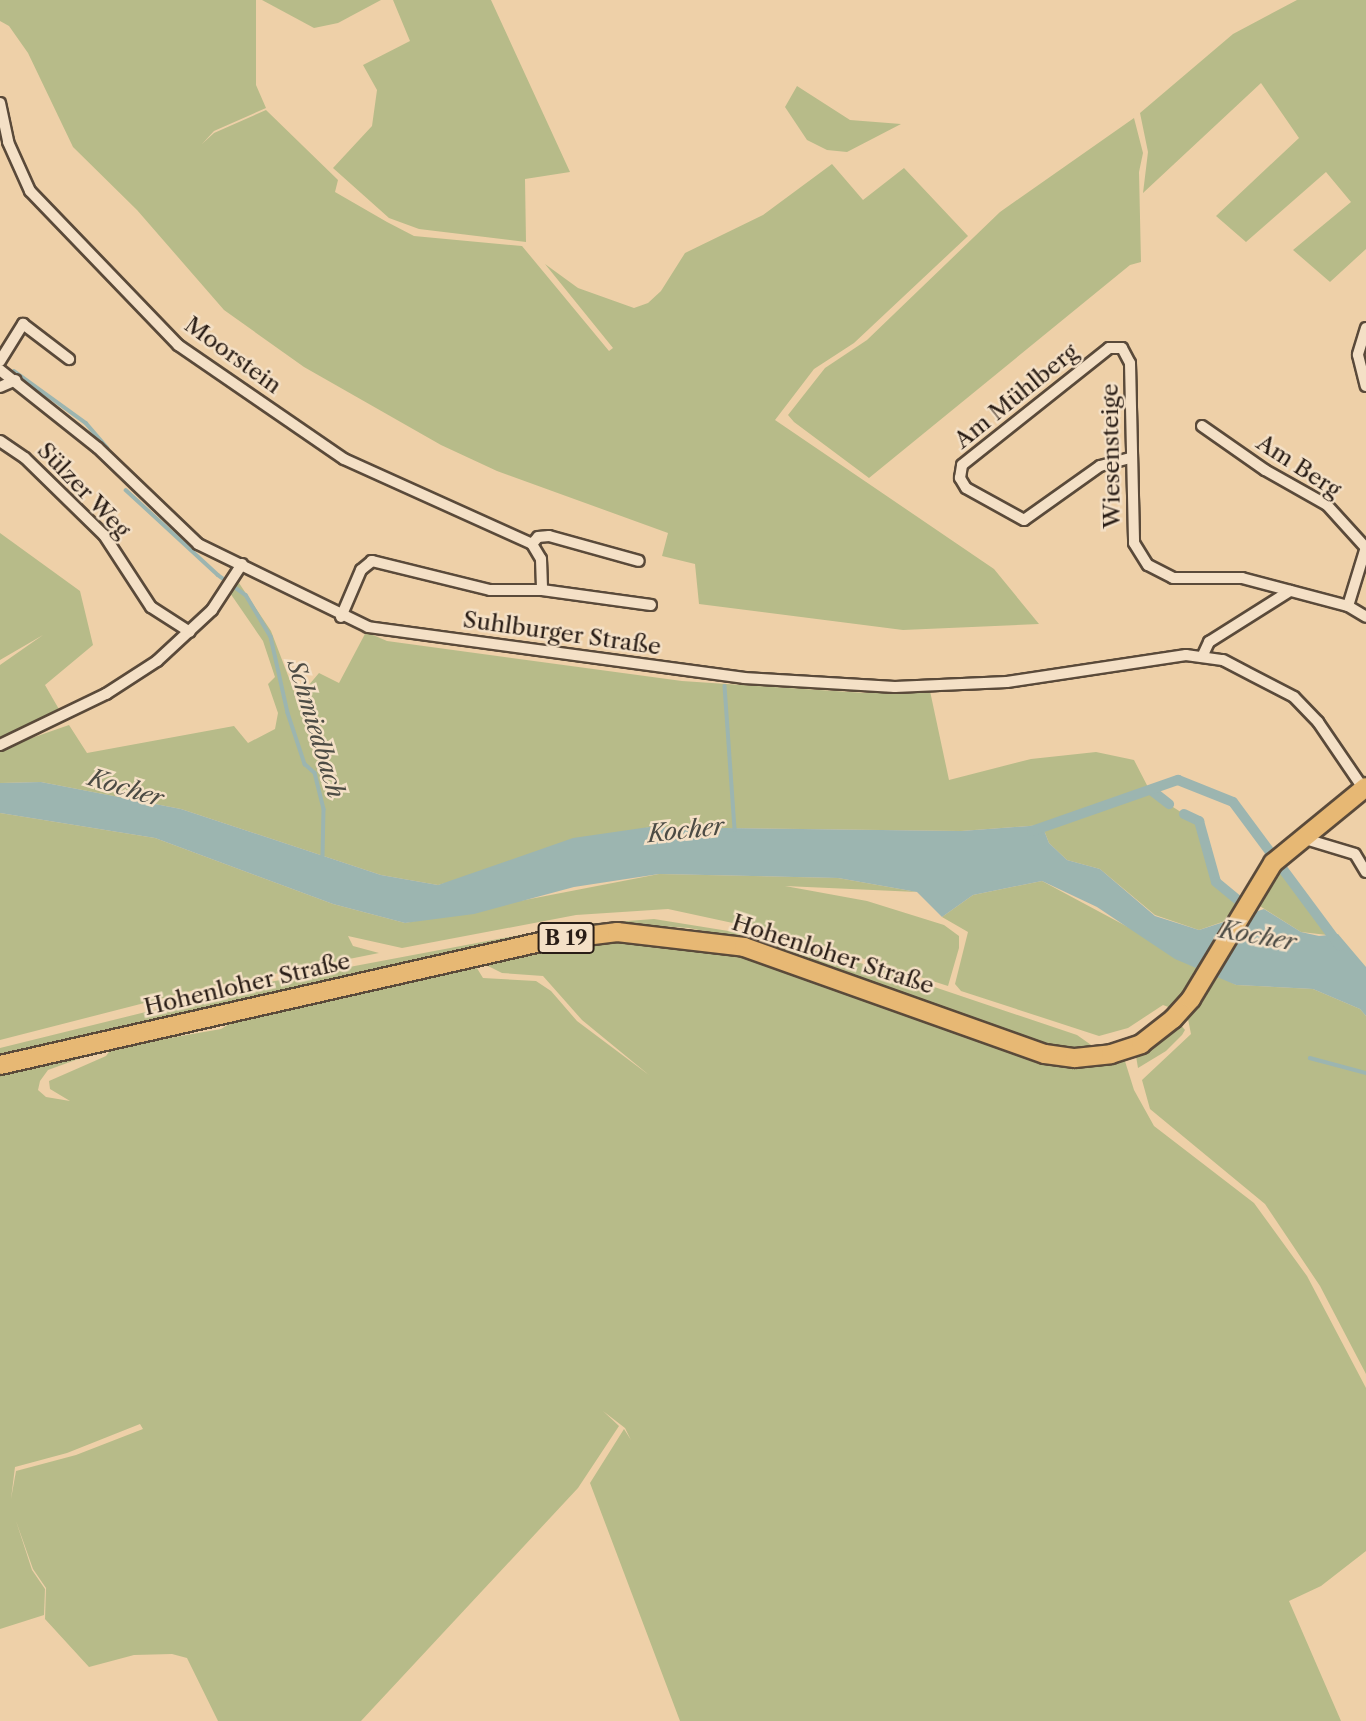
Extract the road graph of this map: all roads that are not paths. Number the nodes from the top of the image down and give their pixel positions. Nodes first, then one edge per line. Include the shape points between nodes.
1 (0, 103) edge
2 (1366, 328) edge
3 (69, 359) dead end
4 (0, 361) edge
5 (1130, 363) joint
6 (0, 370) edge
7 (16, 380) junction
8 (1366, 386) edge
9 (0, 387) edge
10 (1202, 426) dead end
11 (0, 441) edge
12 (1130, 458) junction
13 (533, 544) junction
14 (1366, 548) edge
15 (639, 561) dead end
16 (242, 564) junction
17 (542, 590) junction
18 (1290, 591) junction
19 (651, 605) dead end
20 (1348, 606) junction
21 (341, 617) junction
22 (1366, 617) edge
23 (190, 632) junction
24 (1202, 657) junction
25 (0, 745) edge
26 (1365, 788) edge
27 (1299, 837) junction
28 (1366, 872) edge
29 (0, 1065) edge

1 - 13 street, Moorstein via 8,142 30,191 178,345 344,459
2 - 8 street via 1358,355
3 - 4 street via 23,324
5 - 12 street, Wiesensteige
5 - 12 street, Am Mühlberg via 1122,348 1109,348 962,466 960,478 966,488 1024,520 1100,466
6 - 7 street, Suhlburger Straße
7 - 9 street
7 - 16 street, Suhlburger Straße via 98,448 198,544
10 - 14 street, Am Berg via 1265,470 1327,505
11 - 23 street, Sülzer Weg via 25,458 104,535 151,607
12 - 18 street, Wiesensteige via 1134,543 1148,565 1173,578 1242,578
13 - 15 street, Moorstein via 538,537 549,537
13 - 17 street via 541,559
14 - 20 street
16 - 21 street, Suhlburger Straße
16 - 23 street
17 - 19 street
17 - 21 street via 490,590 372,561 361,570
18 - 20 street
18 - 24 street via 1209,642
20 - 22 street
21 - 24 street, Suhlburger Straße via 368,627 543,654 744,678 895,687 1007,682 1136,660
23 - 25 street via 157,661 106,694
24 - 26 street, Suhlburger Straße via 1223,660 1294,697 1318,722
26 - 27 main road, Hohenloher Straße / B 19
27 - 28 street via 1355,854
27 - 29 main road, Hohenloher Straße / B 19 via 1264,877 1177,1014 1141,1044 1097,1057 1054,1055 744,947 617,932 545,941

